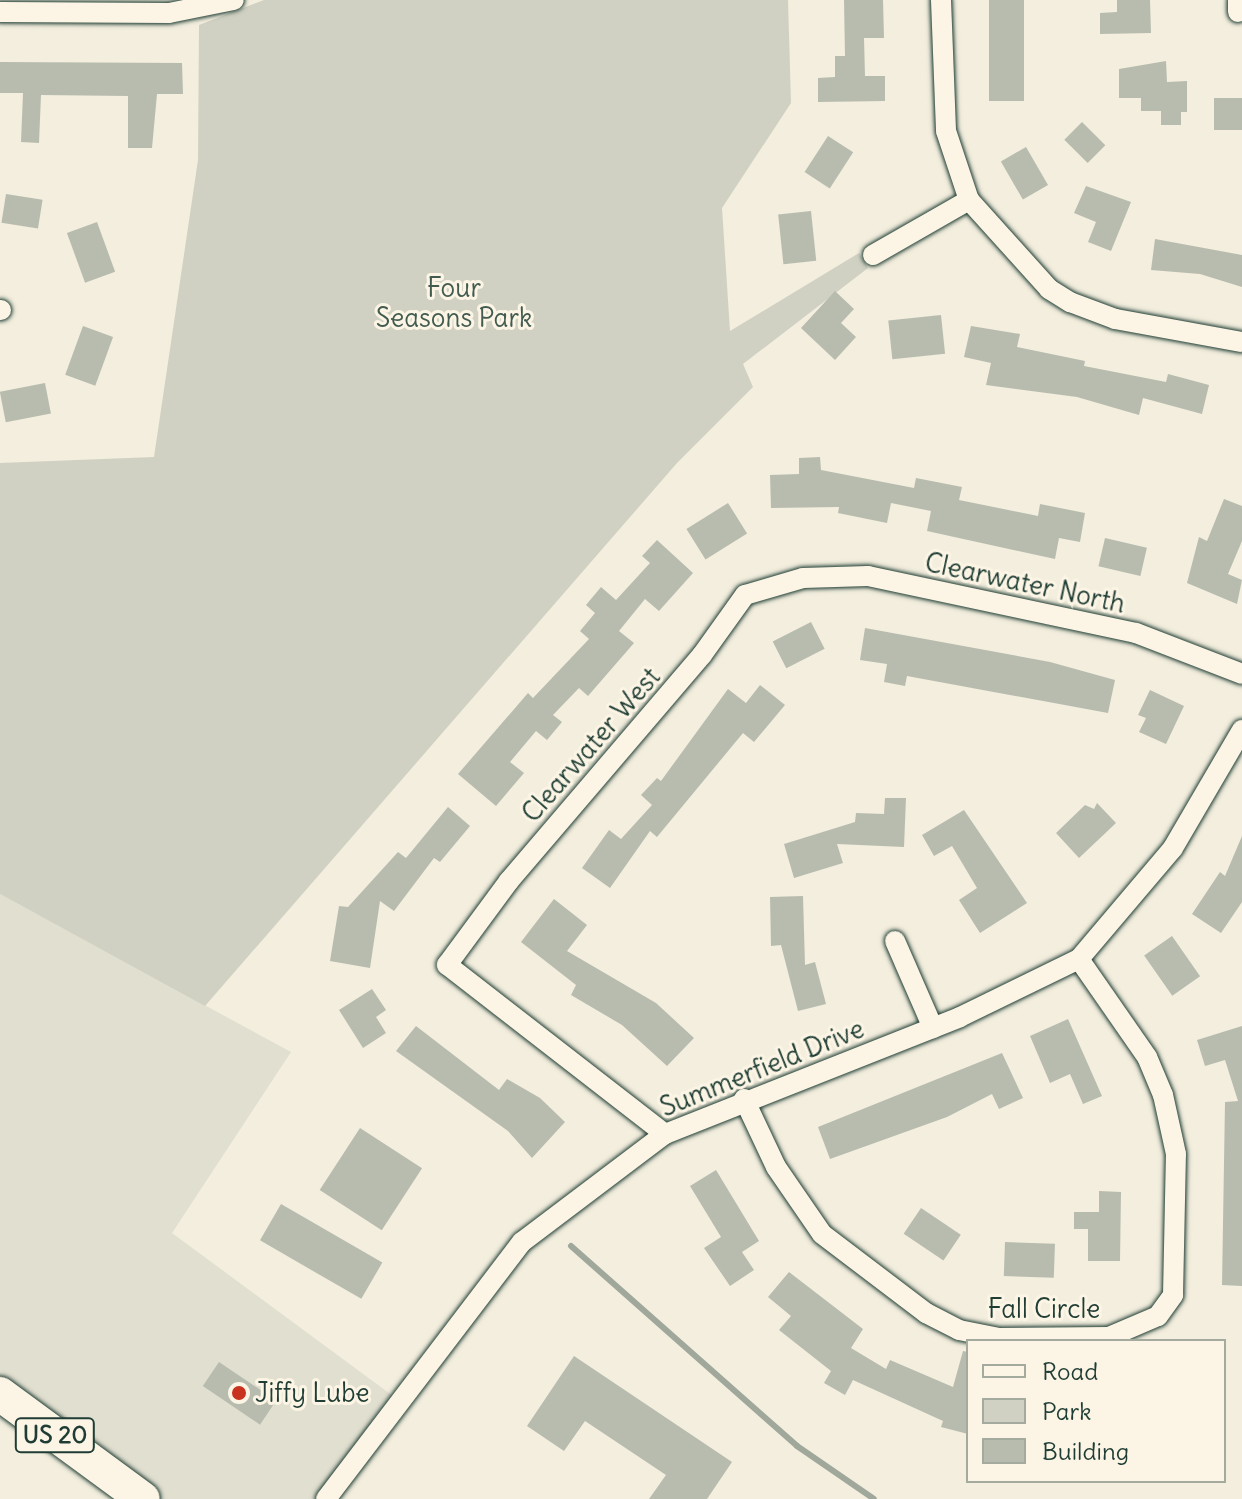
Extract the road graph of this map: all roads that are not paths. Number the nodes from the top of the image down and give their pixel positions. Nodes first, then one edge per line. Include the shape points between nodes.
1 (234, 0) edge
2 (941, 0) edge
3 (0, 12) edge
4 (969, 200) junction
5 (873, 255) dead end
6 (1242, 342) edge
7 (791, 581) joint
8 (1242, 674) edge
9 (1242, 730) edge
10 (895, 941) dead end
11 (1079, 959) junction
12 (933, 1028) junction
13 (744, 1099) junction
14 (665, 1134) junction
15 (0, 1394) edge
16 (143, 1499) edge
17 (326, 1499) edge

1 - 3 street via 169,13
2 - 4 street via 946,131
4 - 5 street
4 - 6 street via 1049,289 1070,302 1115,319
7 - 8 street, Clearwater North via 834,573 868,576 1136,633
7 - 14 street, Clearwater West via 745,595 702,655 509,881 447,965
9 - 11 street, Summerfield Drive via 1173,848
10 - 12 street
11 - 12 street, Summerfield Drive
11 - 13 street, Fall Circle via 1147,1057 1163,1095 1176,1154 1173,1295 1158,1316 1109,1337 999,1338 959,1330 926,1313 822,1234 776,1167
12 - 13 street, Summerfield Drive
13 - 14 street, Summerfield Drive
14 - 17 street, Summerfield Drive via 522,1242
15 - 16 main road, US 20

